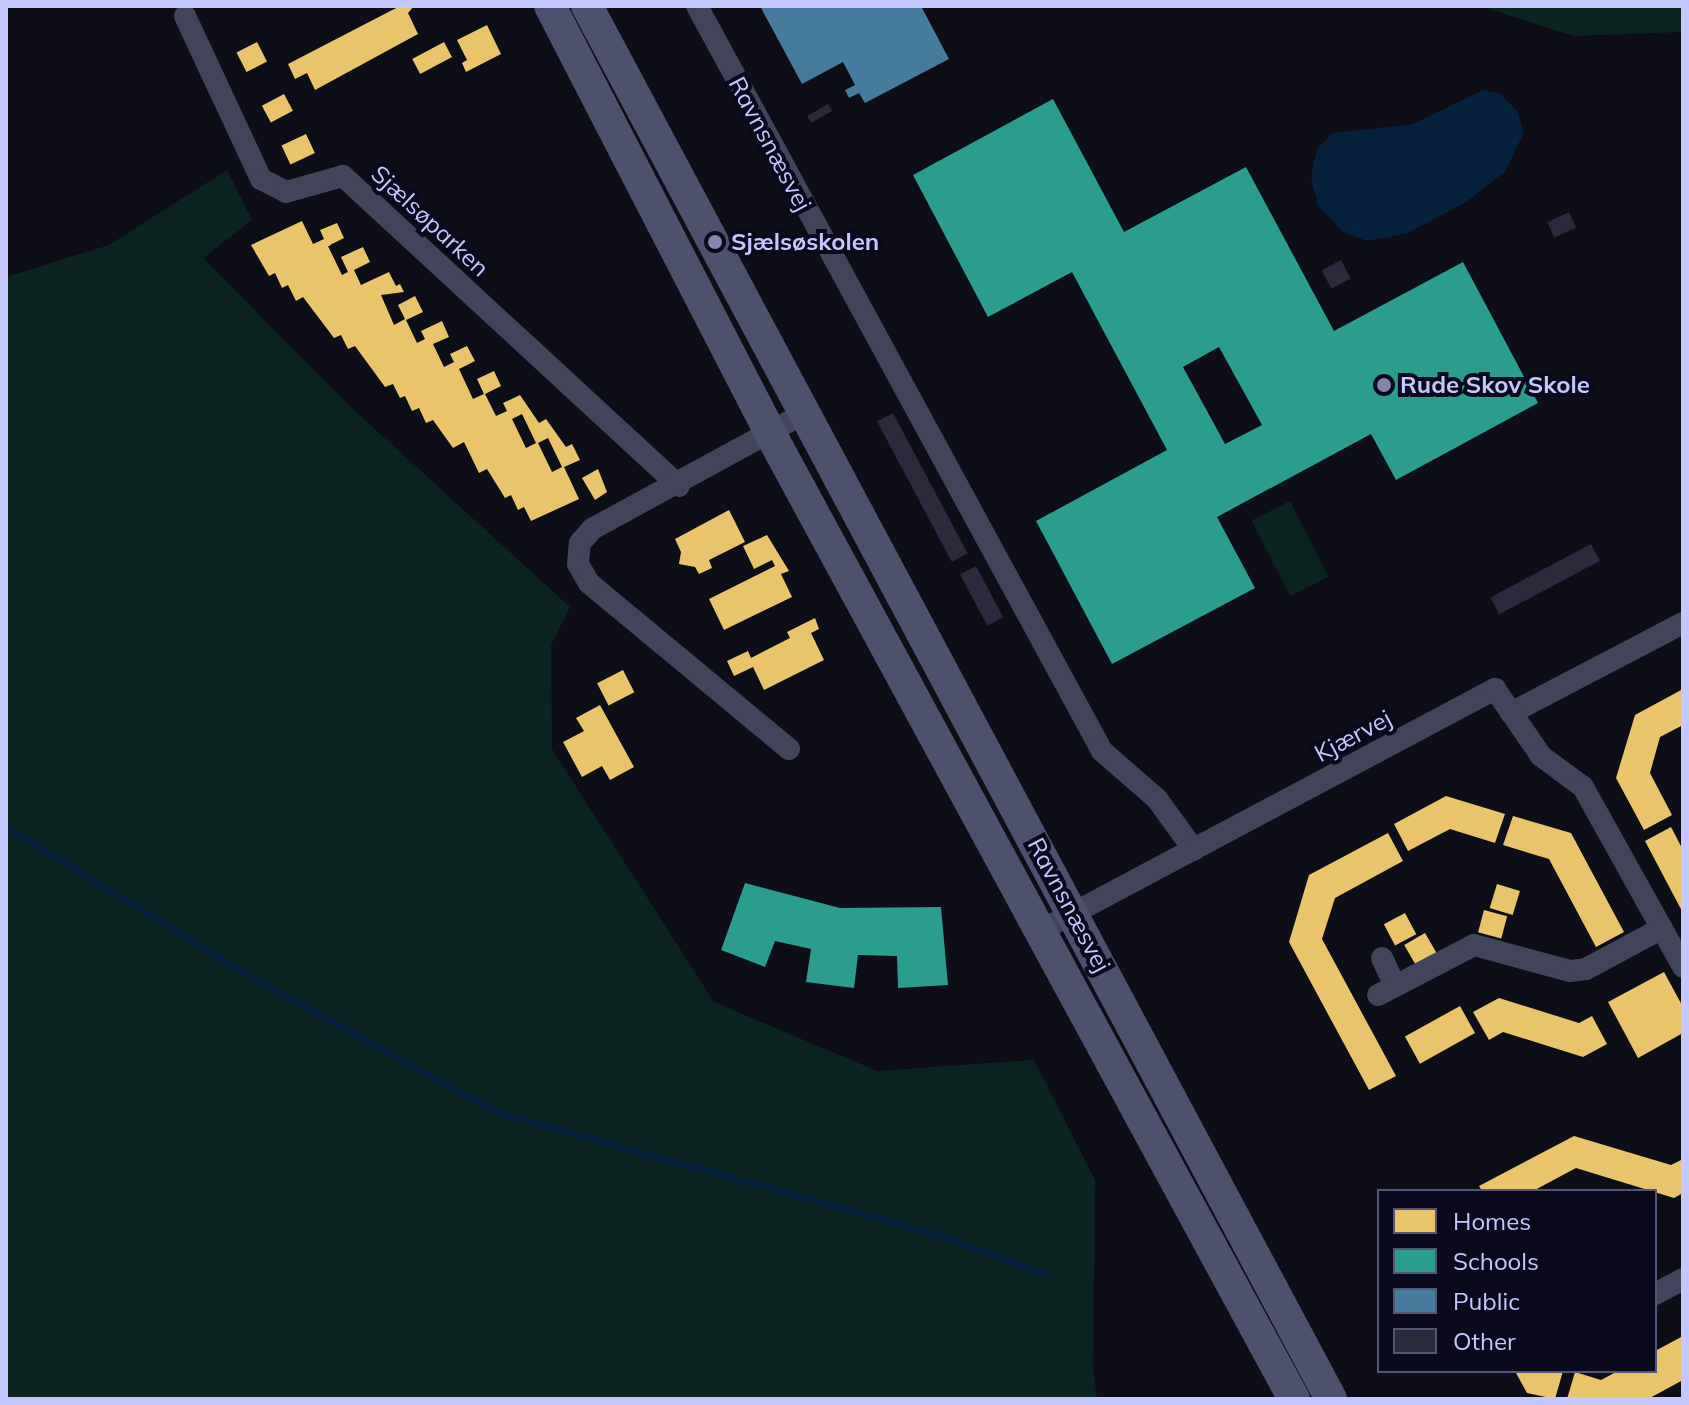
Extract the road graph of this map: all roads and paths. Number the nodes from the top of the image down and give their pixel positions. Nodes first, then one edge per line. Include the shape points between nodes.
1 (550, 6) edge
2 (587, 6) edge
3 (697, 6) edge
4 (185, 16) dead end
5 (805, 413) junction
6 (771, 435) junction
7 (679, 486) junction
8 (1683, 623) edge
9 (1511, 713) junction
10 (789, 749) dead end
11 (1194, 850) junction
12 (1074, 914) junction
13 (1662, 928) junction
14 (1038, 932) junction
15 (1382, 958) dead end
16 (1681, 960) edge
17 (1683, 1279) edge
18 (1657, 1293) edge
19 (1294, 1399) edge
20 (1331, 1399) edge

1 - 6 main road, Ravnsnæsvej
2 - 5 main road, Ravnsnæsvej
3 - 11 street, Ravnsnæsvej via 1102,751 1157,799
4 - 7 street, Sjælsøparken via 261,179 286,192 343,176
5 - 6 street
5 - 12 main road, Ravnsnæsvej
6 - 7 street
6 - 14 main road, Ravnsnæsvej
7 - 10 street via 592,529 580,543 578,564 589,583
8 - 9 street
9 - 11 street, Kjærvej via 1495,689
9 - 13 street via 1541,756 1583,787
11 - 12 street, Kjærvej
12 - 14 street, Kjærvej
12 - 20 main road, Ravnsnæsvej
13 - 15 street via 1586,969 1570,971 1474,945 1387,990
13 - 16 street
14 - 19 main road, Ravnsnæsvej
17 - 18 street

